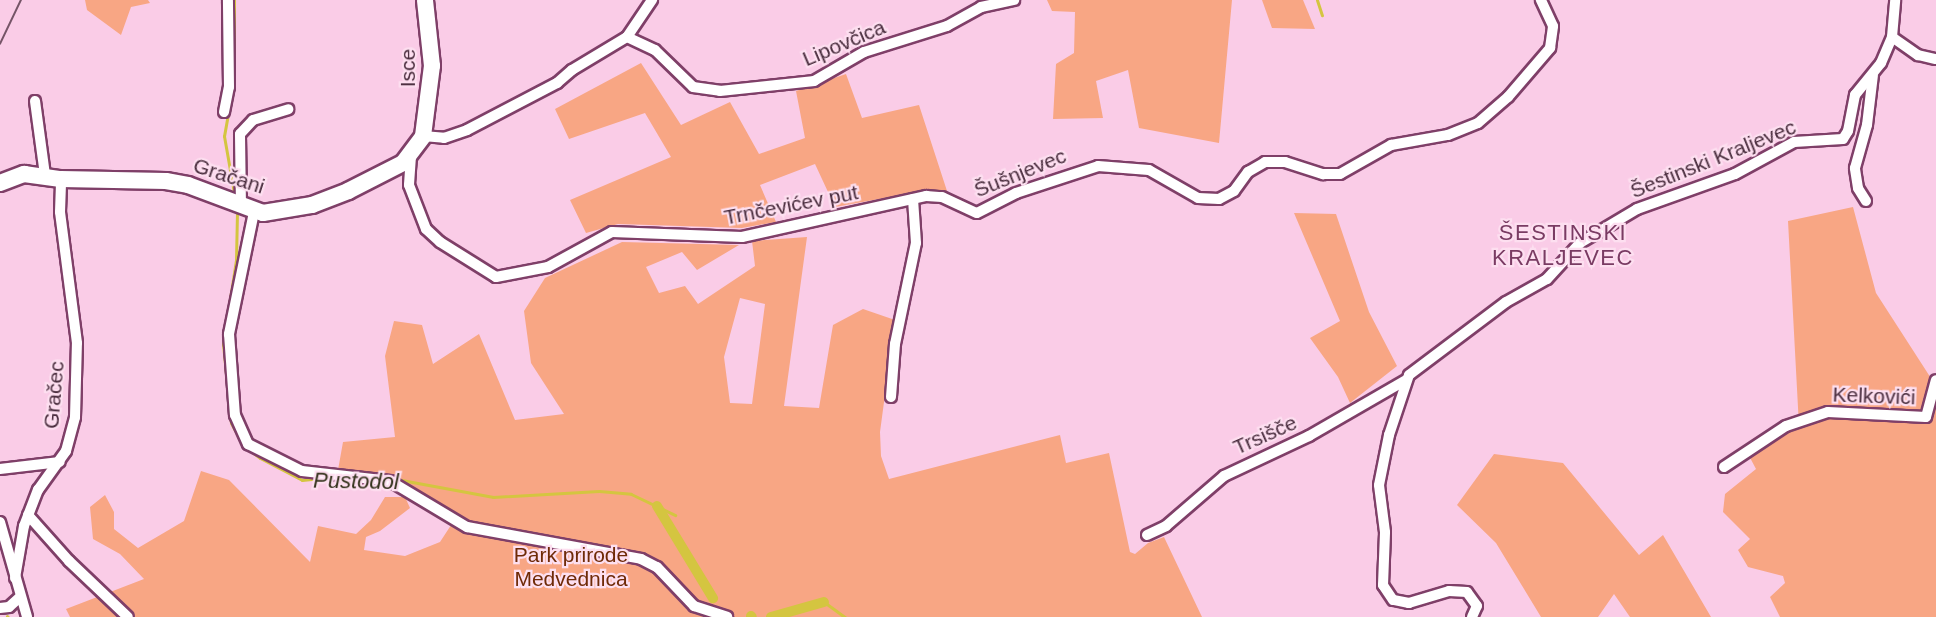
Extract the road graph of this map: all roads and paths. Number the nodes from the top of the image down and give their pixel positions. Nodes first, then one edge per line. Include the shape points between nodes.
1 (228, 0) edge
2 (425, 0) edge
3 (652, 0) edge
4 (1014, 0) edge
5 (1541, 0) edge
6 (1895, 0) edge
7 (627, 37) junction
8 (1892, 37) junction
9 (1936, 59) edge
10 (1873, 75) junction
11 (35, 101) dead end
12 (288, 109) dead end
13 (224, 112) dead end
14 (423, 136) junction
15 (411, 156) junction
16 (392, 171) junction
17 (53, 177) junction
18 (0, 183) edge
19 (409, 185) junction
20 (913, 199) junction
21 (1866, 201) dead end
22 (248, 210) junction
23 (1406, 380) junction
24 (1936, 380) edge
25 (891, 397) dead end
26 (60, 462) junction
27 (1724, 466) dead end
28 (0, 469) edge
29 (28, 515) junction
30 (0, 522) edge
31 (1147, 535) dead end
32 (15, 578) junction
33 (19, 598) junction
34 (0, 608) edge
35 (27, 617) edge
36 (128, 617) edge
37 (727, 617) edge
38 (1472, 617) edge

1 - 13 street via 229,87
2 - 14 street, Isce via 432,66
3 - 7 street
4 - 7 street, Lipovčica via 981,7 947,26 864,52 814,81 720,91 693,87 655,50
5 - 20 street, Šušnjevec via 1553,26 1550,48 1495,109 1460,131 1391,145 1347,172 1323,174 1285,162 1265,162 1248,172 1227,196 1207,201 1149,170 1098,166 1016,193 977,213 942,197
6 - 8 street, Šestinski Kraljevec
7 - 14 street via 507,110 444,138
8 - 9 street via 1918,55
8 - 10 street, Šestinski Kraljevec
10 - 21 street via 1871,104 1855,168
10 - 23 street, Šestinski Kraljevec via 1855,95 1843,139 1794,142 1735,174 1637,209 1580,243 1546,279 1442,348
11 - 17 street, Gračec
12 - 22 street via 253,120 240,134
14 - 15 street, Gračani
15 - 16 street, Gračani
15 - 19 street, Trnčevićev put
16 - 19 street
16 - 22 street, Gračani via 312,205
17 - 18 street, Gračani via 24,174
17 - 22 street, Gračani via 166,181 200,189
17 - 26 street, Gračec via 71,275 77,343 73,429
19 - 20 street, Trnčevićev put via 420,219 434,237 501,277 548,267 612,232 742,237
20 - 25 street via 916,243 896,333
22 - 37 street via 229,334 238,428 248,444 291,467 381,479 467,527 641,559 657,567 694,606
23 - 31 street, Trsišče via 1318,432 1224,476 1166,526
23 - 38 street via 1379,485 1385,532 1383,585 1394,600 1409,603 1449,591 1467,592 1477,606
24 - 27 street, Kelkovići via 1926,417 1828,412 1786,426
26 - 28 street
26 - 29 street, Gračec via 38,490
29 - 32 street, Gračec via 20,537
29 - 36 street
30 - 32 street
32 - 33 street
33 - 34 street via 9,608
33 - 35 street

